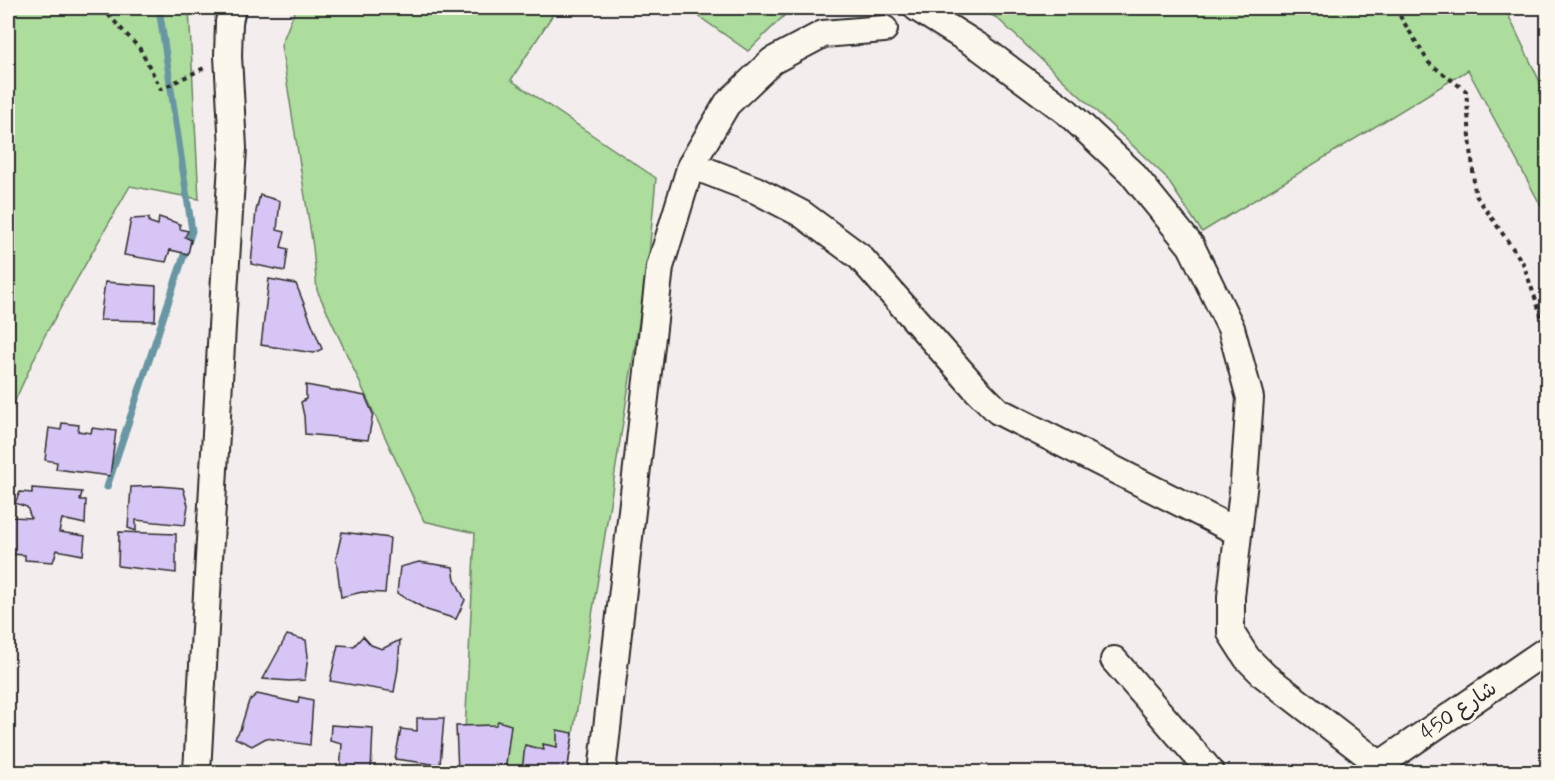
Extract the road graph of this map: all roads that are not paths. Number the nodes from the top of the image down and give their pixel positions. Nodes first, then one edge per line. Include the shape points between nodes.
1 (232, 8) edge
2 (917, 8) edge
3 (884, 29) dead end
4 (691, 165) junction
5 (1238, 532) junction
6 (1548, 649) edge
7 (1114, 660) dead end
8 (1374, 768) edge
9 (197, 772) edge
10 (602, 772) edge
11 (1211, 772) edge

1 - 9 street via 228,56 233,148
2 - 5 street via 981,48 1067,112 1131,172 1191,246 1230,328 1250,398
3 - 4 street via 823,34 772,61 727,104
4 - 5 street via 756,190 802,214 860,257 998,411
4 - 10 street via 660,267
5 - 8 street via 1231,633 1265,676
6 - 8 street, شارع 450
7 - 11 street

